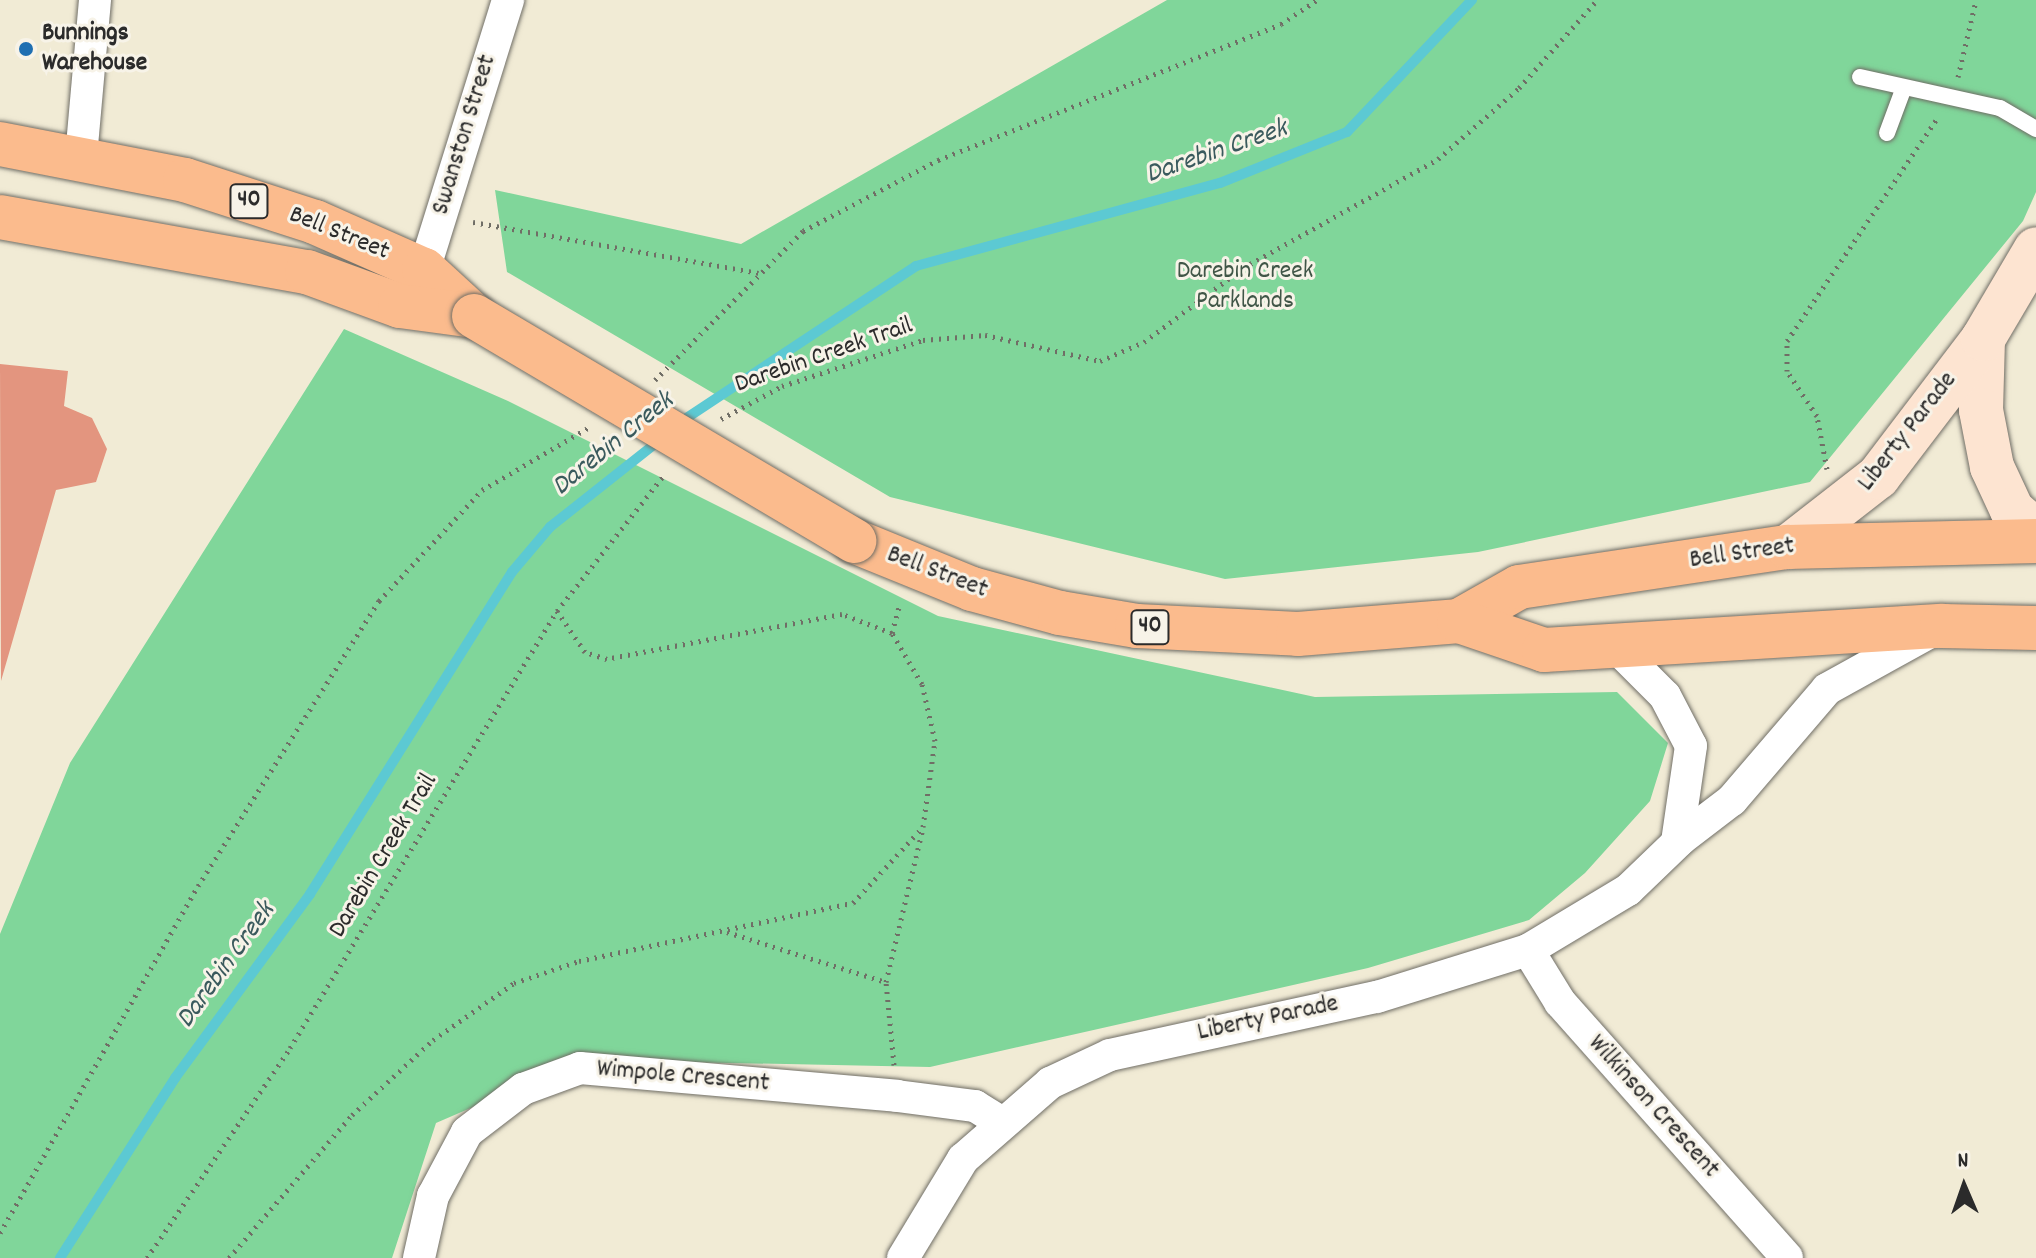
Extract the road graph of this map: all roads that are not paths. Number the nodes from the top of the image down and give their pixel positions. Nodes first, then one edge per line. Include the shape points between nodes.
1 (95, 0) edge
2 (508, 0) edge
3 (1860, 77) dead end
4 (1903, 90) junction
5 (2036, 129) edge
6 (1887, 133) dead end
7 (0, 144) edge
8 (81, 157) junction
9 (0, 217) edge
10 (2036, 249) edge
11 (424, 270) junction
12 (474, 316) junction
13 (1983, 339) junction
14 (2036, 531) edge
15 (2036, 541) edge
16 (1788, 547) junction
17 (1459, 621) junction
18 (1942, 626) junction
19 (2036, 628) edge
20 (1611, 642) junction
21 (1681, 839) junction
22 (1528, 950) junction
23 (1001, 1122) junction
24 (419, 1258) edge
25 (903, 1258) edge
26 (1787, 1258) edge

1 - 8 street
2 - 11 street, Swanston Street
3 - 4 lane
4 - 5 lane via 2000,108
4 - 6 lane
7 - 8 highway, Bell Street / 40
8 - 11 highway, Bell Street / 40 via 300,217
9 - 12 highway, Bell Street / 40 via 307,272 400,306
10 - 13 street, Liberty Parade
11 - 12 highway, Bell Street / 40
12 - 17 highway, Bell Street / 40, bridge via 854,541 972,589 1137,626 1298,634
13 - 14 street, Liberty Parade via 1981,410 1992,467 2012,510
13 - 16 street, Liberty Parade via 1878,477
15 - 16 highway, Bell Street / 40
16 - 17 highway, Bell Street / 40 via 1519,587
17 - 20 highway, Bell Street / 40 via 1544,650
18 - 19 highway, Bell Street / 40
18 - 20 highway, Bell Street / 40
18 - 21 street, Liberty Parade via 1827,689 1732,800
20 - 21 street via 1665,696 1691,746
21 - 22 street, Liberty Parade via 1628,890
22 - 23 street, Liberty Parade via 1377,997 1110,1055 1050,1083
22 - 26 street, Wilkinson Crescent via 1560,1002
23 - 24 street, Wimpole Crescent via 975,1106 580,1068 523,1089 467,1132 433,1196
23 - 25 street, Liberty Parade via 963,1159

